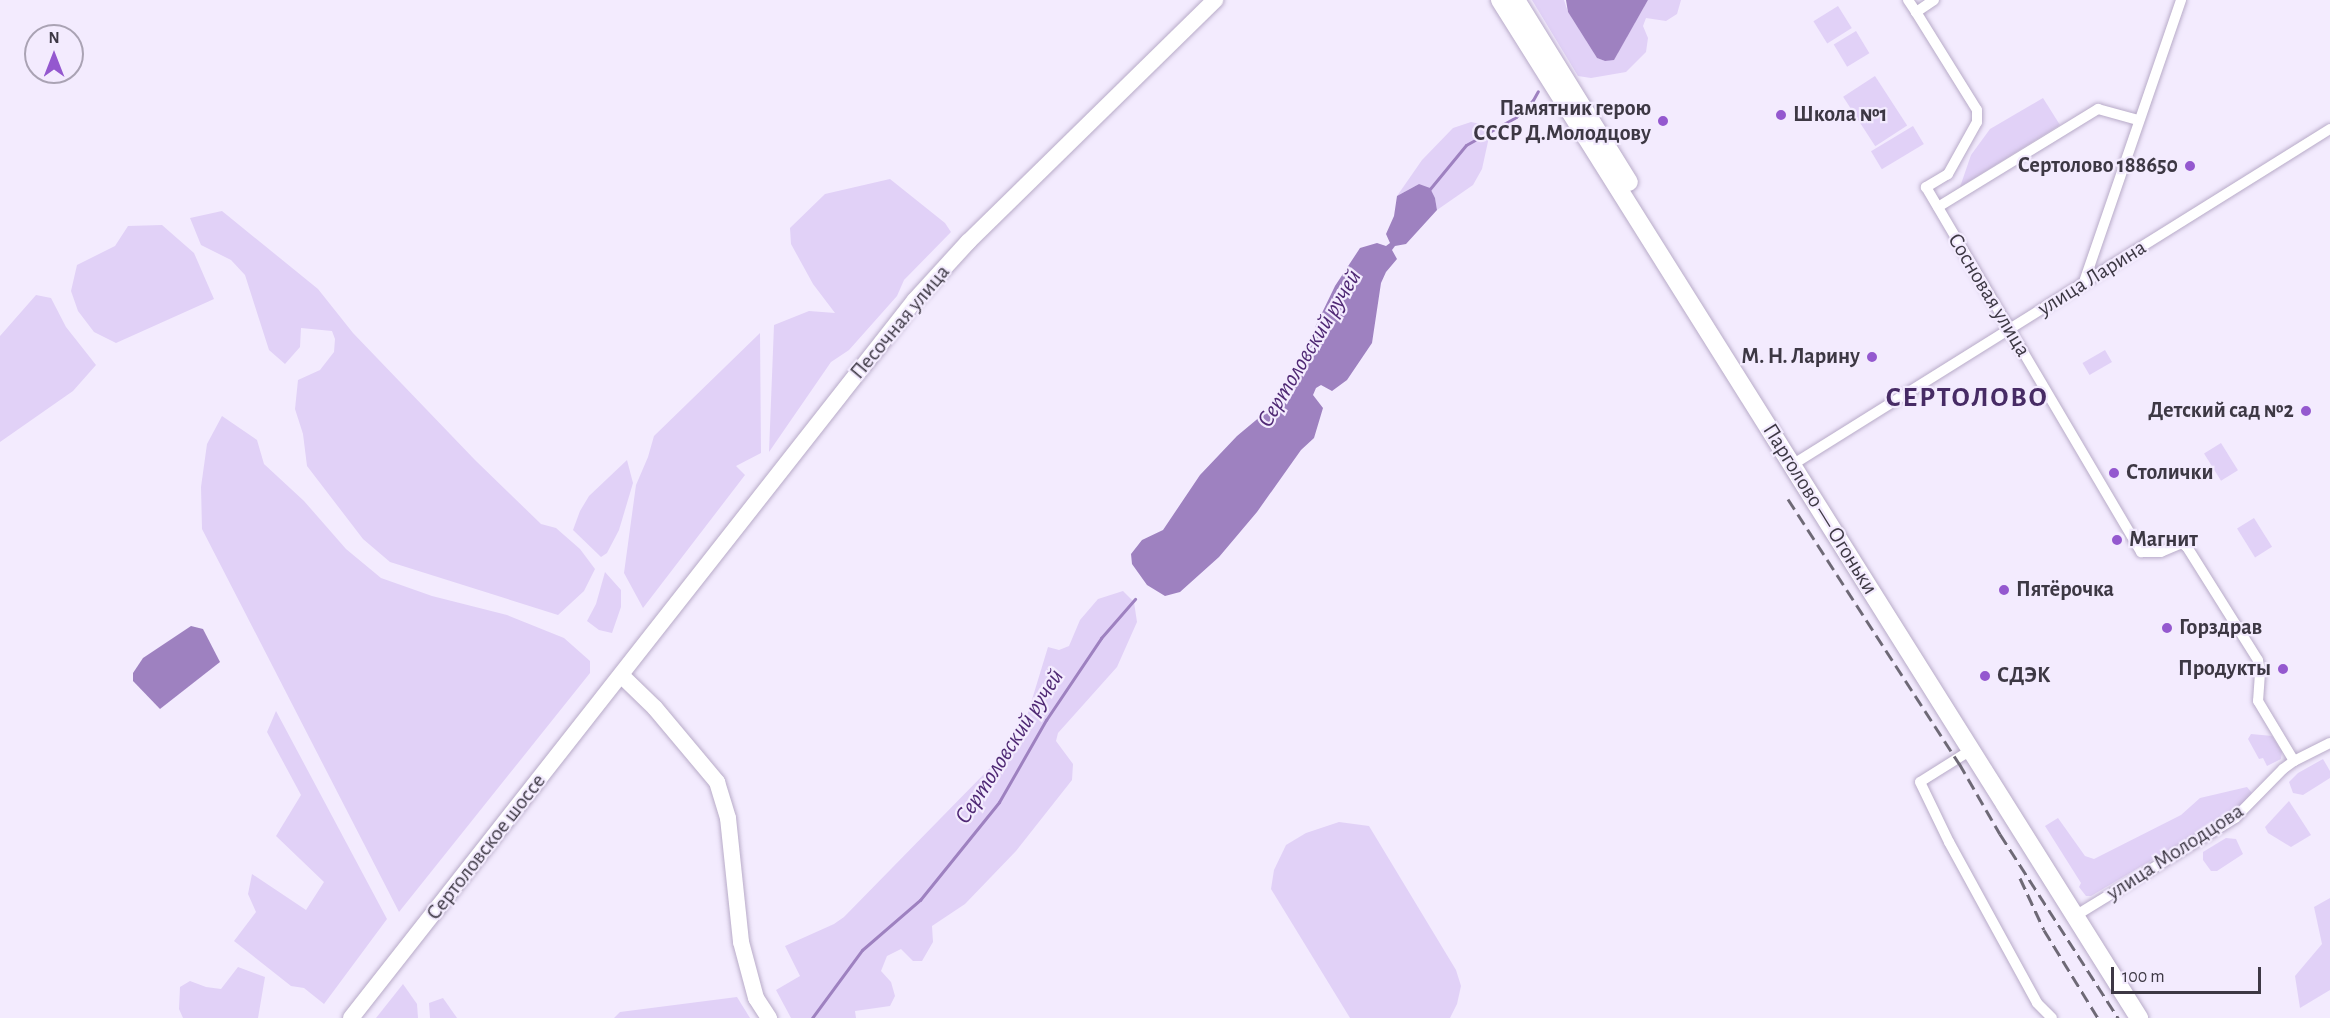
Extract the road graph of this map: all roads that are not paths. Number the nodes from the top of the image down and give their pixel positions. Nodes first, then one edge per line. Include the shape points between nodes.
1 (1215, 0) edge
2 (1500, 0) edge
3 (1516, 0) edge
4 (1908, 0) edge
5 (1934, 0) edge
6 (2181, 0) edge
7 (1916, 12) junction
8 (2138, 120) junction
9 (2330, 129) edge
10 (1938, 207) junction
11 (2084, 282) junction
12 (2010, 329) junction
13 (1796, 462) junction
14 (621, 675) junction
15 (2330, 743) edge
16 (1971, 750) junction
17 (2294, 761) junction
18 (2080, 913) junction
19 (351, 1018) edge
20 (769, 1018) edge
21 (2052, 1018) edge
22 (2139, 1018) edge
23 (2152, 1018) edge

1 - 14 main road, Песочная улица via 968,242 915,300
2 - 13 main road, Парголово — Огоньки
3 - 13 main road, Парголово — Огоньки
4 - 7 street
5 - 7 street
6 - 8 street
7 - 10 street, Сосновая улица via 1977,110 1977,122 1948,174 1926,187
8 - 10 street via 2098,109
8 - 11 street
9 - 11 street, улица Ларина
10 - 12 street, Сосновая улица
11 - 12 street, улица Ларина
12 - 13 street, улица Ларина
12 - 17 street, Сосновая улица via 2141,552 2161,552 2182,543 2187,547 2258,660 2258,700
13 - 16 main road, Парголово — Огоньки
13 - 18 main road, Парголово — Огоньки
14 - 19 main road, Сертоловское шоссе
14 - 20 main road via 655,708 717,782 728,818 741,942 756,999
15 - 17 street, улица Молодцова
16 - 18 main road, Парголово — Огоньки
16 - 21 street via 1920,782 2037,1003
17 - 18 street, улица Молодцова via 2235,818
18 - 22 main road, Парголово — Огоньки
18 - 23 main road, Парголово — Огоньки

